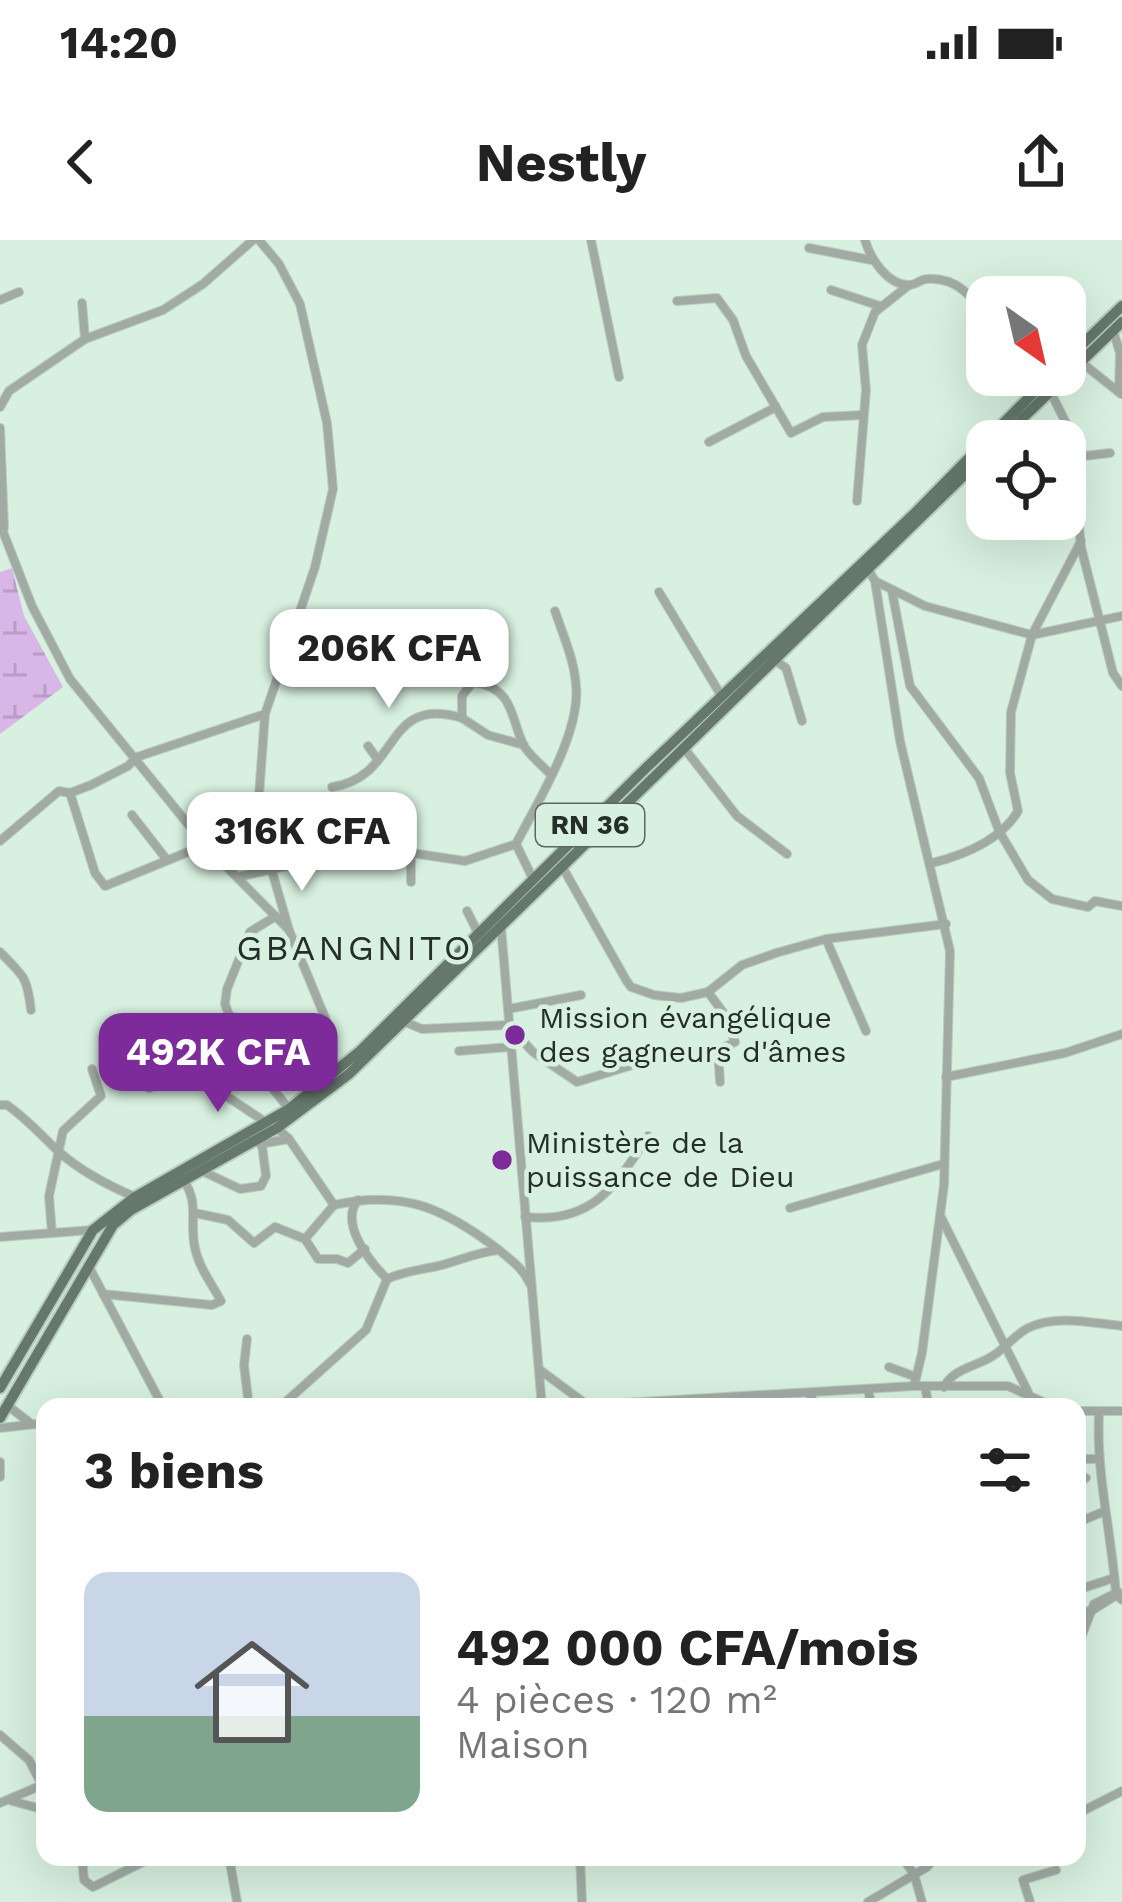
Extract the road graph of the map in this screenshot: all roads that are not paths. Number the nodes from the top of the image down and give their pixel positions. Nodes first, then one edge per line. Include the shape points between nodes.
1 (256, 240) edge
2 (591, 240) edge
3 (865, 240) edge
4 (809, 248) dead end
5 (871, 260) junction
6 (909, 285) junction
7 (831, 290) dead end
8 (966, 291) edge
9 (19, 292) dead end
10 (0, 300) edge
11 (677, 301) dead end
12 (82, 303) dead end
13 (880, 306) junction
14 (1122, 306) edge
15 (1118, 326) edge
16 (86, 339) junction
17 (1086, 341) edge
18 (1086, 355) edge
19 (1086, 366) edge
20 (620, 377) dead end
21 (1121, 394) edge
22 (1030, 396) edge
23 (1044, 396) edge
24 (0, 407) edge
25 (776, 407) junction
26 (863, 415) junction
27 (1020, 420) edge
28 (0, 428) edge
29 (709, 442) dead end
30 (1110, 453) dead end
31 (1086, 456) edge
32 (966, 475) edge
33 (857, 501) dead end
34 (2, 526) edge
35 (1081, 541) joint
36 (872, 576) junction
37 (892, 591) junction
38 (659, 592) dead end
39 (555, 611) dead end
40 (1122, 616) edge
41 (1101, 619) junction
42 (1032, 635) junction
43 (776, 661) junction
44 (1122, 686) edge
45 (722, 697) junction
46 (265, 714) junction
47 (462, 718) junction
48 (802, 721) dead end
49 (524, 745) junction
50 (368, 746) dead end
51 (684, 748) junction
52 (137, 757) junction
53 (378, 760) junction
54 (550, 775) junction
55 (332, 787) dead end
56 (70, 793) junction
57 (132, 814) dead end
58 (1000, 831) junction
59 (0, 841) edge
60 (516, 844) junction
61 (206, 845) junction
62 (788, 854) dead end
63 (411, 855) junction
64 (167, 860) junction
65 (932, 863) junction
66 (272, 868) junction
67 (563, 868) junction
68 (238, 877) junction
69 (533, 879) junction
70 (411, 882) dead end
71 (1122, 906) edge
72 (467, 911) dead end
73 (276, 916) junction
74 (946, 924) junction
75 (289, 930) junction
76 (826, 939) junction
77 (489, 940) junction
78 (0, 952) edge
79 (708, 992) junction
80 (581, 995) dead end
81 (508, 1009) junction
82 (31, 1010) dead end
83 (405, 1022) junction
84 (508, 1025) junction
85 (866, 1031) dead end
86 (1122, 1034) edge
87 (510, 1047) junction
88 (459, 1051) dead end
89 (718, 1051) junction
90 (92, 1069) dead end
91 (330, 1076) junction
92 (946, 1078) junction
93 (719, 1082) dead end
94 (149, 1088) dead end
95 (0, 1105) edge
96 (289, 1109) junction
97 (274, 1125) junction
98 (648, 1136) dead end
99 (290, 1139) junction
100 (258, 1143) junction
101 (57, 1150) junction
102 (943, 1164) junction
103 (200, 1170) junction
104 (183, 1180) junction
105 (135, 1197) junction
106 (358, 1200) junction
107 (334, 1205) junction
108 (790, 1208) dead end
109 (195, 1213) junction
110 (940, 1216) junction
111 (525, 1217) junction
112 (94, 1230) junction
113 (52, 1233) junction
114 (0, 1237) edge
115 (305, 1239) junction
116 (365, 1249) junction
117 (499, 1250) junction
118 (88, 1264) junction
119 (387, 1279) junction
120 (103, 1294) junction
121 (534, 1294) junction
122 (1122, 1326) edge
123 (247, 1340) dead end
124 (1005, 1346) junction
125 (889, 1367) dead end
126 (539, 1370) junction
127 (915, 1382) junction
128 (925, 1387) junction
129 (944, 1387) junction
130 (0, 1388) edge
131 (868, 1390) junction
132 (1028, 1393) junction
133 (810, 1395) junction
134 (158, 1398) edge
135 (248, 1398) edge
136 (290, 1398) edge
137 (541, 1398) edge
138 (579, 1398) edge
139 (750, 1398) edge
140 (812, 1398) edge
141 (870, 1398) edge
142 (927, 1398) edge
143 (1037, 1398) edge
144 (8, 1406) junction
145 (1122, 1411) edge
146 (1086, 1412) edge
147 (1100, 1414) junction
148 (0, 1418) edge
149 (30, 1424) junction
150 (36, 1424) edge
151 (0, 1428) edge
152 (1086, 1459) edge
153 (1097, 1460) junction
154 (0, 1462) edge
155 (0, 1477) edge
156 (1105, 1511) junction
157 (1086, 1519) edge
158 (1117, 1534) edge
159 (1118, 1574) edge
160 (1086, 1587) edge
161 (1119, 1598) edge
162 (1086, 1611) edge
163 (1090, 1611) junction
164 (1086, 1622) edge
165 (0, 1735) edge
166 (36, 1772) edge
167 (36, 1790) edge
168 (1122, 1791) edge
169 (11, 1801) junction
170 (0, 1803) edge
171 (36, 1808) edge
172 (1086, 1809) edge
173 (83, 1866) edge
174 (135, 1866) edge
175 (231, 1866) edge
176 (581, 1866) edge
177 (908, 1866) edge
178 (925, 1866) edge
179 (1056, 1870) dead end
180 (914, 1874) junction
181 (584, 1901) edge
182 (237, 1902) edge
183 (868, 1902) edge
184 (922, 1902) edge
185 (1030, 1902) edge

1 - 16 street via 163,310
1 - 46 street via 300,304 327,423 332,489
2 - 20 street
3 - 5 street
4 - 5 street
5 - 6 street
6 - 8 street via 935,279
6 - 13 street
7 - 13 street
9 - 10 street
11 - 25 street via 717,298
12 - 16 street
13 - 26 street via 862,345
14 - 17 main road
15 - 18 main road
15 - 21 street
16 - 24 street via 9,391
19 - 21 street
22 - 45 main road, RN 36
23 - 27 main road
25 - 26 street via 791,433 823,417
25 - 29 street
26 - 33 street
28 - 34 street
30 - 31 street
32 - 36 main road, RN 36
34 - 52 street via 57,659
35 - 41 street
35 - 42 street
36 - 37 street
36 - 43 main road, RN 36
36 - 65 street via 900,741
37 - 42 street
37 - 58 street via 910,686 980,778
38 - 45 street
39 - 54 street via 577,689
40 - 41 street
41 - 42 street
41 - 44 street
42 - 58 street via 1008,736 1018,811
43 - 48 street via 786,668
43 - 51 main road, RN 36
45 - 69 main road, RN 36
46 - 52 street
46 - 66 street via 258,809
47 - 49 street
47 - 49 street via 466,688 486,684 514,712
47 - 53 street via 425,712
49 - 54 street
50 - 53 street
51 - 62 street via 745,824
51 - 67 main road, RN 36
52 - 56 street
52 - 61 street
53 - 55 street via 358,783
54 - 60 street
56 - 59 street via 48,798
56 - 64 street via 101,884
57 - 64 street
58 - 65 street
58 - 71 street via 1028,880 1052,898
60 - 63 street via 465,862
60 - 69 street
61 - 64 street
61 - 68 street
63 - 66 street via 371,848
63 - 70 street
65 - 74 street
66 - 68 street
66 - 75 street
67 - 77 main road, RN 36
67 - 79 street via 631,987 681,998
68 - 73 street
69 - 77 main road, RN 36
72 - 77 street
73 - 75 street
73 - 96 street via 250,932 225,1004 247,1024 251,1061
74 - 76 street
74 - 92 street
75 - 91 street via 326,1020
76 - 79 street via 742,965
76 - 85 street
77 - 81 street
77 - 83 main road, RN 36
77 - 91 main road, RN 36
78 - 82 street via 23,971
79 - 89 street via 734,1035 734,1044
80 - 81 street
81 - 84 street
83 - 84 street via 422,1029
83 - 97 main road, RN 36 via 350,1074
84 - 87 street
84 - 89 street via 577,1082 649,1060
86 - 92 street
87 - 88 street
87 - 111 street
89 - 93 street
90 - 101 street via 101,1096 71,1121
91 - 96 main road, RN 36
92 - 102 street
94 - 97 street via 196,1076
95 - 101 street via 44,1132
96 - 97 main road, RN 36
97 - 99 street
97 - 100 main road, RN 36
97 - 105 main road, RN 36
98 - 111 street via 616,1183 584,1210 551,1220
99 - 100 street
99 - 107 street
100 - 103 main road, RN 36
100 - 103 street via 261,1186 240,1189
101 - 105 street
101 - 113 street
102 - 108 street
102 - 110 street
103 - 104 main road, RN 36
104 - 109 street
104 - 118 main road, RN 36 via 113,1225
105 - 112 main road, RN 36
106 - 107 street
106 - 116 street via 350,1220
106 - 117 street via 391,1198 450,1216
107 - 115 street
109 - 115 street via 228,1220 254,1243 275,1227
109 - 120 street via 195,1248 220,1304
110 - 124 street
110 - 127 street
111 - 121 street
112 - 113 street
112 - 130 main road, RN 36
113 - 114 street
115 - 116 street via 327,1261 348,1263
116 - 119 street
117 - 119 street
117 - 121 street via 518,1264
118 - 120 street
118 - 144 main road, RN 36
119 - 136 street via 366,1330
120 - 134 street
121 - 126 street
122 - 124 street via 1044,1322
123 - 135 street
124 - 129 street
124 - 132 street
125 - 127 street
126 - 137 street
126 - 138 street
127 - 128 street
127 - 131 street
128 - 129 street
128 - 142 street
129 - 132 street
131 - 133 street
131 - 141 street
132 - 143 street
133 - 139 street
133 - 140 street
144 - 148 main road, RN 36
144 - 149 street
145 - 147 street
146 - 147 street
147 - 153 street
149 - 150 street
149 - 151 street
152 - 153 street
153 - 156 street
154 - 155 street
156 - 157 street
156 - 158 street
158 - 159 street
159 - 160 street
159 - 161 street
161 - 163 street
161 - 163 street via 1100,1599
162 - 163 street
163 - 164 street
165 - 166 street
167 - 169 street
168 - 172 street
169 - 170 street
169 - 171 street
173 - 174 street via 93,1887
175 - 182 street
176 - 181 street
177 - 180 street
178 - 180 street
179 - 185 street via 1024,1880
180 - 183 street
180 - 184 street

